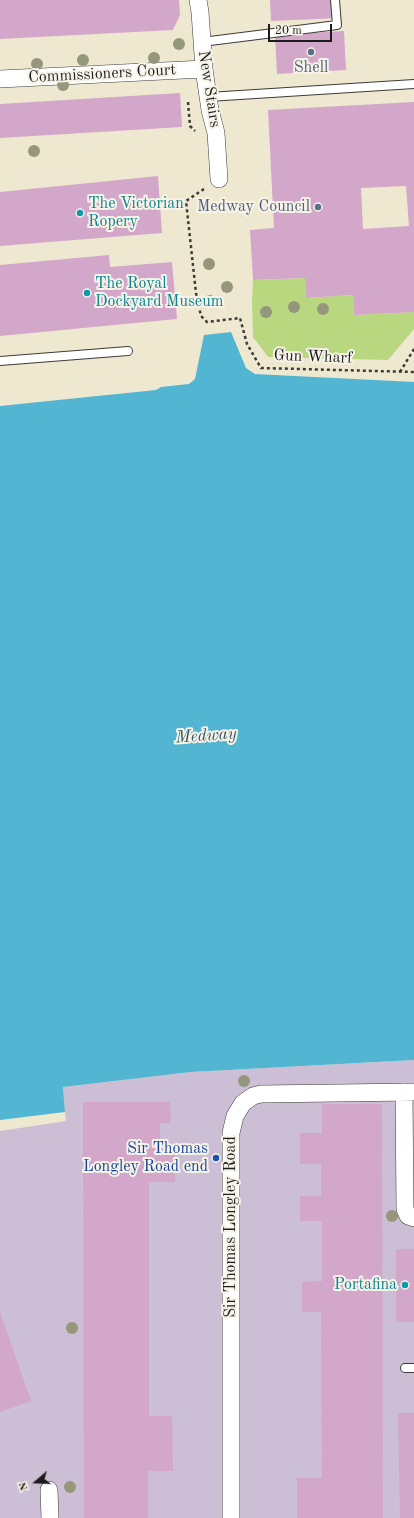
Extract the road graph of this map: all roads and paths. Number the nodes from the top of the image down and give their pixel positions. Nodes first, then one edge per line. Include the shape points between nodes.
1 (198, 0) edge
2 (335, 0) edge
3 (202, 42) junction
4 (204, 69) junction
5 (0, 79) edge
6 (414, 84) edge
7 (208, 97) junction
8 (219, 179) joint
9 (414, 349) edge
10 (128, 351) dead end
11 (0, 361) edge
12 (400, 372) junction
13 (414, 372) edge
14 (409, 1092) edge
15 (414, 1218) edge
16 (49, 1490) dead end
17 (50, 1518) edge
18 (231, 1518) edge

1 - 3 street, New Stairs
2 - 3 lane via 337,25
3 - 4 street, New Stairs
4 - 5 street, Commissioners Court
4 - 7 street, New Stairs
6 - 7 lane
7 - 8 street, New Stairs via 216,133
8 - 12 path, Gun Wharf via 186,201 194,278 201,316 208,322 240,318 247,344 261,368
9 - 12 path
10 - 11 lane
12 - 13 path, Gun Wharf
14 - 15 street, Sir Thomas Longley Road via 405,1209 408,1216
14 - 18 street, Sir Thomas Longley Road via 261,1094 243,1103 234,1116 231,1133
16 - 17 street

